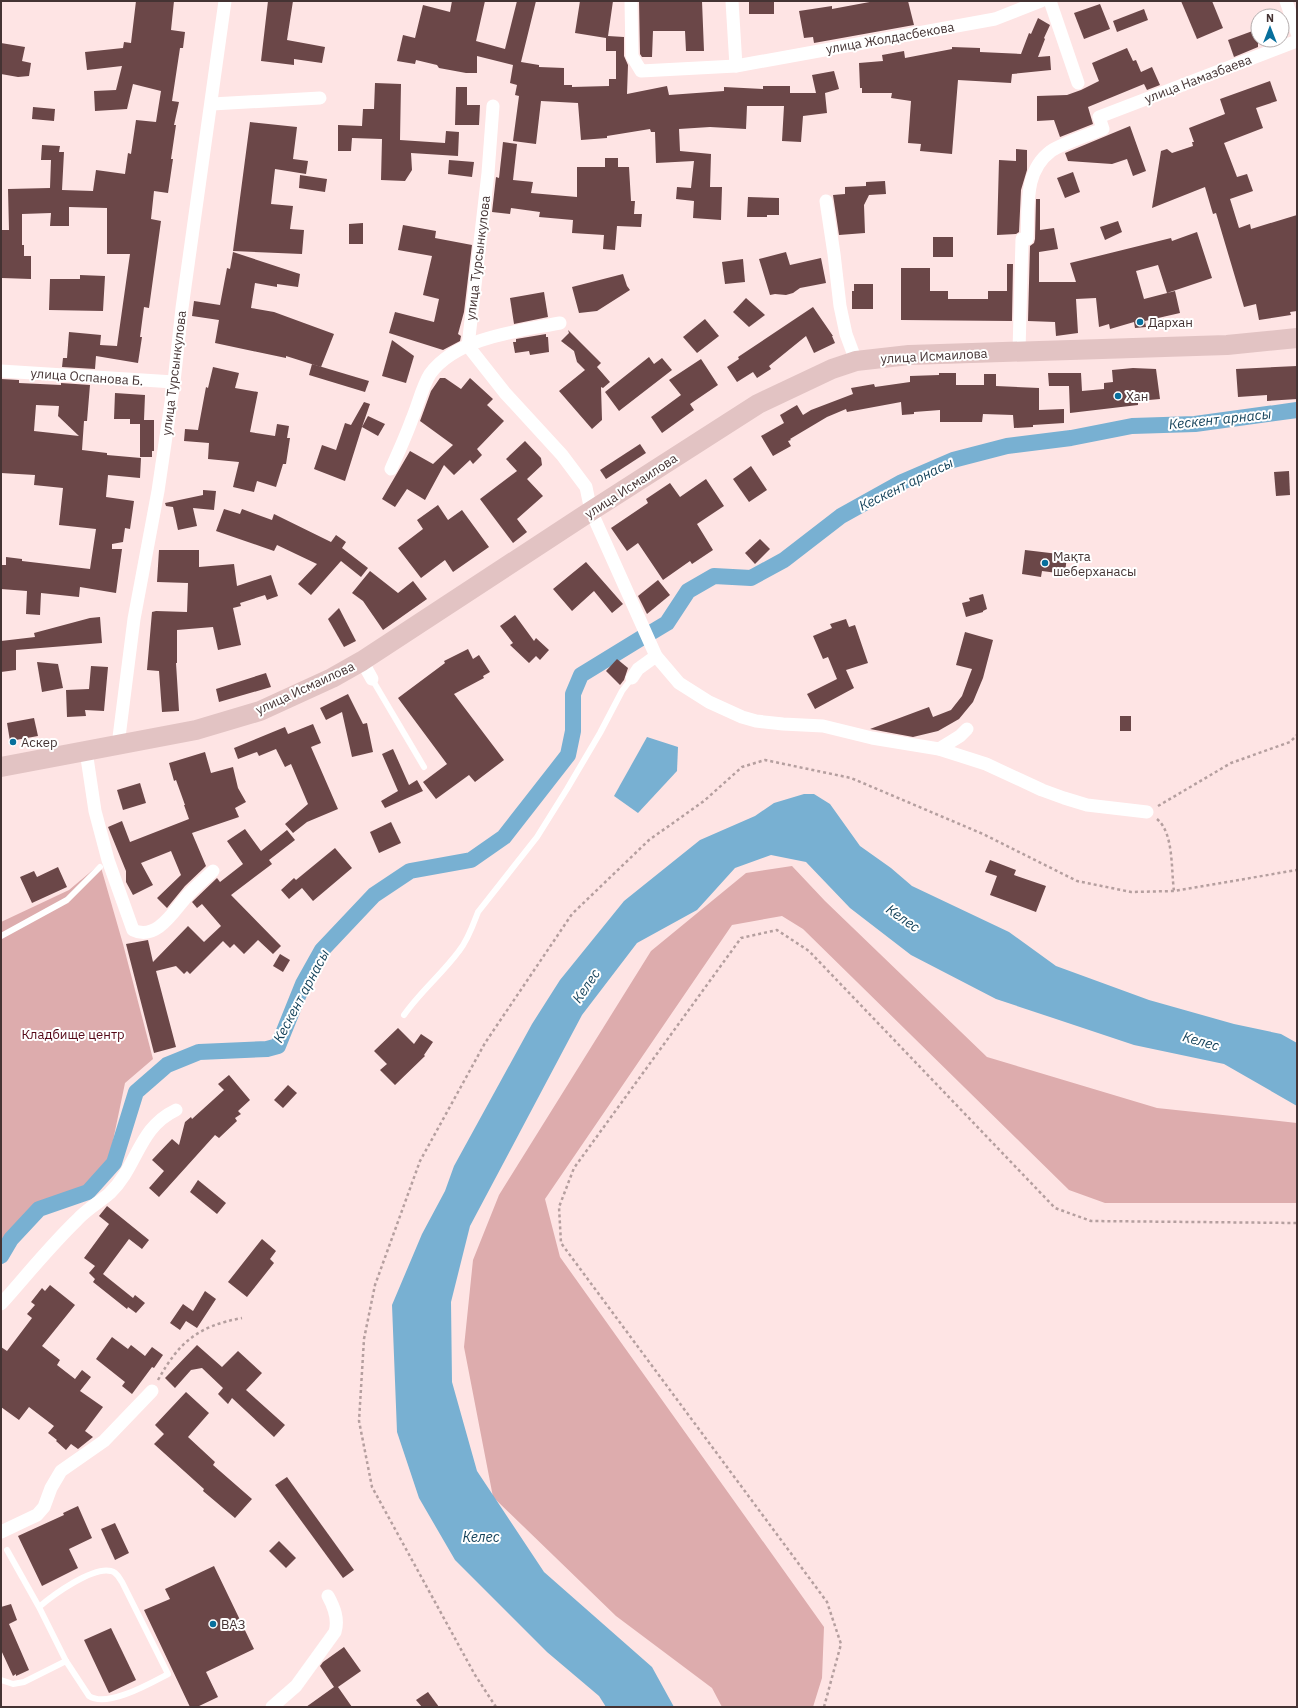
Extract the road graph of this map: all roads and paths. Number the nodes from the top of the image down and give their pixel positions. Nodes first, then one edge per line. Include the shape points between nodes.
1 (225, 1) edge
2 (632, 1) edge
3 (732, 1) edge
4 (1041, 1) edge
5 (1050, 1) edge
6 (1286, 1) edge
7 (1297, 33) edge
8 (1297, 41) edge
9 (736, 66) junction
10 (1078, 83) dead end
11 (320, 98) dead end
12 (212, 104) junction
13 (493, 106) dead end
14 (826, 201) dead end
15 (560, 323) dead end
16 (1297, 338) edge
17 (468, 346) junction
18 (1019, 351) junction
19 (856, 361) junction
20 (1, 371) edge
21 (174, 382) junction
22 (391, 469) dead end
23 (591, 511) junction
24 (656, 656) junction
25 (362, 661) junction
26 (632, 678) joint
27 (372, 679) joint
28 (967, 729) dead end
29 (1297, 735) edge
30 (118, 745) junction
31 (939, 749) junction
32 (86, 751) junction
33 (1, 767) edge
34 (424, 767) dead end
35 (1147, 812) junction
36 (104, 864) junction
37 (1297, 870) edge
38 (213, 871) dead end
39 (1174, 890) junction
40 (1, 936) edge
41 (404, 1015) dead end
42 (176, 1110) dead end
43 (1297, 1223) edge
44 (1, 1304) edge
45 (242, 1318) dead end
46 (152, 1391) joint
47 (1, 1532) edge
48 (8, 1550) dead end
49 (328, 1596) dead end
50 (39, 1607) junction
51 (66, 1661) junction
52 (1, 1680) edge
53 (272, 1707) edge
54 (496, 1707) edge
55 (824, 1707) edge

1 - 12 street, улица Турсынкулова
2 - 9 street, улица Жолдасбекова via 632,56 641,71
3 - 9 street
4 - 9 street, улица Жолдасбекова via 995,19
5 - 10 street
6 - 7 street
8 - 18 street, улица Намазбаева via 1099,117 1103,129 1052,150 1038,165 1030,182 1027,239 1022,239
11 - 12 street
12 - 21 street, улица Турсынкулова via 182,308
13 - 17 street, улица Турсынкулова
14 - 19 street via 840,306 846,334
15 - 17 street via 486,338
16 - 18 main road, улица Исмаилова via 1228,344
17 - 22 street via 452,354 430,374
17 - 23 street via 504,393 562,456 586,488
18 - 19 main road, улица Исмаилова via 909,355
19 - 23 main road, улица Исмаилова via 832,369 758,404
20 - 21 street, улица Оспанова Б.
21 - 30 street, улица Турсынкулова via 158,491 134,619
23 - 24 street
23 - 25 main road, улица Исмаилова
24 - 26 street via 638,669
24 - 31 street via 679,683 709,702 742,717 782,724 823,726 872,738
25 - 27 street
25 - 30 main road, улица Исмаилова via 332,678 260,711 196,730
26 - 41 lane via 537,837 478,912 460,950
27 - 34 lane
28 - 31 street
29 - 35 path via 1290,742 1231,763
30 - 32 main road, улица Исмаилова
31 - 35 street via 986,764 1042,790 1087,805
32 - 33 main road, улица Исмаилова
32 - 36 street
35 - 39 path via 1164,826 1168,836
36 - 38 street via 133,930 139,933 151,931 162,925
36 - 40 lane via 67,900
37 - 39 path
39 - 54 path via 1131,892 1077,881 982,834 851,778 765,760 742,767 704,801 649,840 572,914 485,1043 420,1160 375,1285 364,1339 359,1421 372,1487 475,1675
42 - 44 street via 152,1126 126,1173 111,1192 77,1219
43 - 55 path via 1091,1221 1055,1208 809,951 777,930 741,938 574,1168 559,1207 561,1243 827,1602 841,1644
45 - 46 path via 208,1328 191,1338 175,1352
46 - 47 street via 104,1441 60,1471 44,1507 37,1515
48 - 50 lane
49 - 53 street via 336,1614 335,1632 296,1686
50 - 51 lane
50 - 51 lane via 77,1581 97,1572 112,1571 122,1582 168,1674 120,1698 100,1702 89,1696
51 - 52 lane via 24,1682 13,1684

